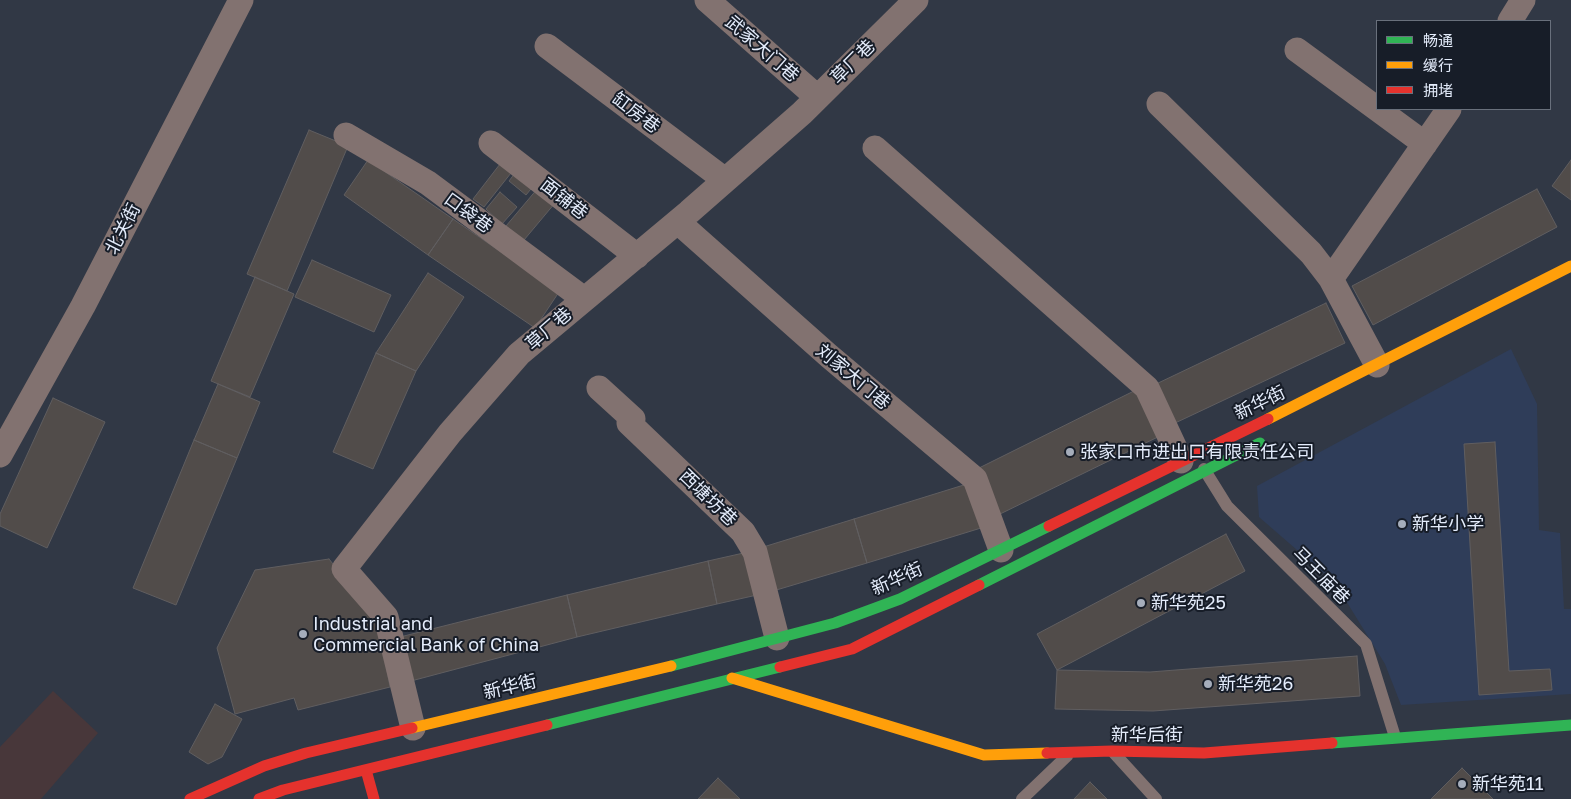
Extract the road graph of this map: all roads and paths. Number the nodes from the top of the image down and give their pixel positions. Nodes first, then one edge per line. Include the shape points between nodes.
1 (241, 0) edge
2 (707, 0) edge
3 (916, 0) edge
4 (1523, 0) edge
5 (1511, 20) edge
6 (547, 46) dead end
7 (1297, 50) dead end
8 (817, 97) junction
9 (1159, 104) dead end
10 (1376, 108) edge
11 (1379, 110) edge
12 (1448, 110) edge
13 (346, 135) dead end
14 (491, 143) dead end
15 (1425, 144) junction
16 (875, 148) dead end
17 (726, 180) junction
18 (678, 222) junction
19 (636, 256) junction
20 (1571, 266) edge
21 (1331, 279) junction
22 (584, 299) junction
23 (1377, 365) junction
24 (600, 388) dead end
25 (1274, 436) dead end
26 (0, 455) edge
27 (1189, 457) junction
28 (1204, 471) junction
29 (1000, 550) junction
30 (777, 638) junction
31 (732, 678) junction
32 (1571, 725) edge
33 (413, 728) junction
34 (1395, 737) junction
35 (1112, 751) junction
36 (1070, 753) junction
37 (366, 770) junction
38 (190, 799) edge
39 (259, 799) edge
40 (374, 799) edge
41 (1022, 799) edge
42 (1156, 799) edge

1 - 26 street, 北关街 via 83,306
2 - 8 street, 武家大门巷
3 - 8 street, 草厂巷
4 - 5 street
6 - 17 street, 缸房巷
7 - 10 street
8 - 17 street, 草厂巷
9 - 21 street via 1311,254
11 - 15 street
12 - 15 street
13 - 22 street, 口袋巷 via 428,183
14 - 19 street, 面铺巷
15 - 21 street
16 - 27 street via 1147,388
17 - 18 street, 草厂巷
18 - 19 street, 草厂巷
18 - 29 street, 刘家大门巷 via 829,356 975,479
19 - 22 street, 草厂巷
20 - 23 main road, 新华街
21 - 23 street
22 - 33 street, 草厂巷 via 513,362 450,433 344,569 386,617
23 - 27 main road, 新华街
24 - 30 street, 西塘坊巷 via 633,419 629,422 743,532 755,552
25 - 28 main road, 新华街
27 - 28 lane, 马王庙巷
27 - 29 main road, 新华街
28 - 31 main road, 新华街 via 852,649
28 - 34 lane, 马王庙巷 via 1227,506 1366,644
29 - 30 main road, 新华街 via 900,599 835,623
30 - 33 main road, 新华街
31 - 36 main road, 新华后街 via 984,755
31 - 37 main road, 新华街
32 - 34 main road, 新华后街
33 - 38 main road, 新华街 via 264,766
34 - 35 main road, 新华后街 via 1204,753
35 - 36 main road, 新华后街
35 - 42 lane
36 - 41 lane
37 - 39 main road, 新华街
37 - 40 main road

